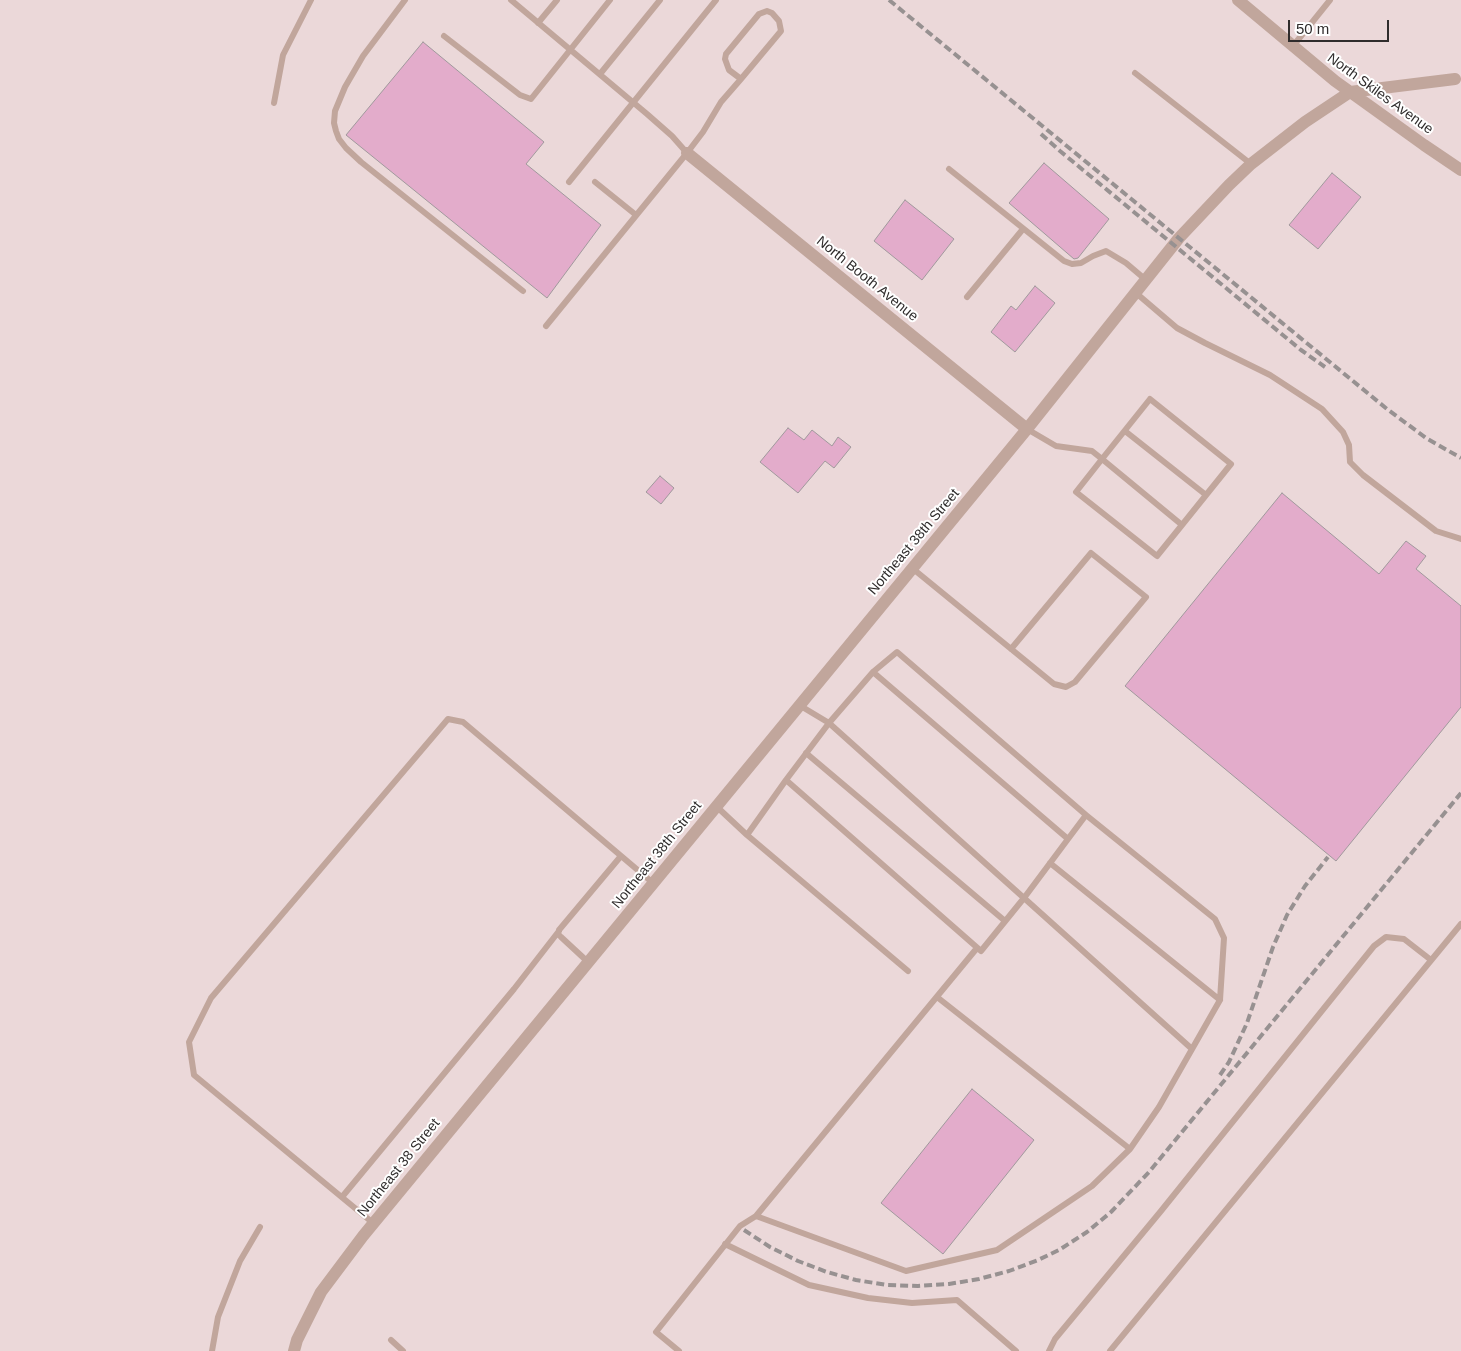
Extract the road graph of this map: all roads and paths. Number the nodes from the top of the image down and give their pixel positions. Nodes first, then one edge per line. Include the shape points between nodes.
1 (311, 0) edge
2 (405, 0) edge
3 (511, 0) edge
4 (557, 0) edge
5 (610, 0) edge
6 (660, 0) edge
7 (716, 0) edge
8 (1238, 0) edge
9 (1330, 0) edge
10 (538, 23) junction
11 (444, 36) dead end
12 (1293, 46) junction
13 (570, 50) junction
14 (1135, 73) dead end
15 (600, 74) junction
16 (741, 79) junction
17 (1455, 79) dead end
18 (1350, 92) junction
19 (274, 103) dead end
20 (634, 103) junction
21 (687, 152) junction
22 (1251, 164) junction
23 (948, 169) dead end
24 (1461, 170) edge
25 (569, 182) dead end
26 (595, 182) dead end
27 (636, 215) junction
28 (1023, 229) junction
29 (1146, 280) junction
30 (523, 291) dead end
31 (1136, 293) junction
32 (967, 297) dead end
33 (546, 326) dead end
34 (1027, 429) junction
35 (1125, 431) junction
36 (1102, 459) junction
37 (1206, 495) junction
38 (1182, 524) junction
39 (1461, 539) edge
40 (912, 568) junction
41 (1011, 648) junction
42 (873, 672) junction
43 (799, 705) junction
44 (829, 723) junction
45 (806, 753) junction
46 (786, 780) junction
47 (716, 806) junction
48 (1086, 815) junction
49 (747, 835) junction
50 (1068, 839) junction
51 (622, 856) junction
52 (1050, 863) junction
53 (653, 882) junction
54 (1024, 898) junction
55 (1005, 921) junction
56 (1461, 924) edge
57 (559, 931) junction
58 (977, 948) junction
59 (1431, 960) junction
60 (588, 962) junction
61 (908, 971) dead end
62 (937, 997) junction
63 (1220, 1000) junction
64 (1192, 1049) junction
65 (459, 1119) joint
66 (1130, 1149) junction
67 (342, 1197) junction
68 (756, 1216) junction
69 (373, 1223) junction
70 (260, 1227) dead end
71 (725, 1244) junction
72 (391, 1340) dead end
73 (212, 1351) edge
74 (294, 1351) edge
75 (403, 1351) edge
76 (679, 1351) edge
77 (1016, 1351) edge
78 (1049, 1351) edge
79 (1110, 1351) edge

1 - 19 lane via 283,55
2 - 30 lane via 363,56 345,87 335,111 336,131 346,148 361,162
3 - 10 lane
4 - 10 lane
5 - 13 lane
6 - 15 lane
7 - 20 lane
8 - 12 street, North Skiles Avenue
9 - 12 lane
10 - 13 lane
11 - 13 lane via 520,95 531,99
12 - 18 street, North Skiles Avenue
13 - 15 lane
14 - 22 lane
15 - 20 lane
16 - 16 lane via 781,31 779,21 772,13 759,14 726,54 729,70
16 - 21 lane
17 - 18 street, Northeast 38th Street
18 - 22 street, Northeast 38th Street
18 - 24 street, North Skiles Avenue
20 - 21 lane
20 - 25 lane
21 - 27 lane
21 - 34 street, North Booth Avenue
22 - 29 street, Northeast 38th Street via 1179,238
23 - 28 lane
26 - 27 lane
27 - 33 lane
28 - 29 lane via 1064,261 1081,263 1106,251
28 - 32 lane
29 - 31 street, Northeast 38th Street
31 - 34 street, Northeast 38th Street
31 - 39 lane via 1177,328 1270,375 1322,409 1343,432 1349,445 1350,462 1363,475 1436,531
34 - 36 lane via 1056,446 1092,451
34 - 40 street, Northeast 38th Street
35 - 36 lane
35 - 37 lane
35 - 37 lane via 1150,399 1231,464
36 - 38 lane
36 - 38 lane via 1076,492 1156,556
37 - 38 lane
40 - 41 lane
40 - 43 street, Northeast 38th Street
41 - 41 lane via 1054,684 1066,687 1075,682 1146,597 1091,553
42 - 44 lane
42 - 48 lane via 897,652
42 - 50 lane
43 - 44 lane
43 - 47 street, Northeast 38th Street
44 - 45 lane
44 - 54 lane
45 - 46 lane
45 - 55 lane
46 - 49 lane
46 - 58 lane
47 - 49 lane
47 - 53 street, Northeast 38th Street
48 - 50 lane
48 - 63 lane via 1215,919 1224,938
49 - 61 lane
50 - 52 lane
51 - 53 lane
51 - 57 lane
51 - 67 lane via 463,722 448,719 211,998 189,1042 194,1075
52 - 54 lane
52 - 63 lane
53 - 60 street, Northeast 38th Street
54 - 55 lane
54 - 64 lane
55 - 58 lane via 981,951
56 - 59 lane
57 - 60 lane via 558,934
57 - 67 lane
58 - 62 lane
59 - 78 lane via 1404,939 1386,938 1374,946 1055,1339
59 - 79 lane
60 - 65 street, Northeast 38th Street
62 - 66 lane
62 - 68 lane
63 - 64 lane
64 - 66 lane via 1159,1107
65 - 69 street, Northeast 38 Street
66 - 68 lane via 1092,1186 997,1250 906,1271
67 - 69 lane
68 - 71 lane via 740,1226
69 - 74 street, Northeast 38 Street via 321,1292
70 - 73 lane via 240,1261 218,1317
71 - 76 lane via 656,1332
71 - 77 lane via 809,1285 868,1298 912,1303 957,1300
72 - 75 lane

